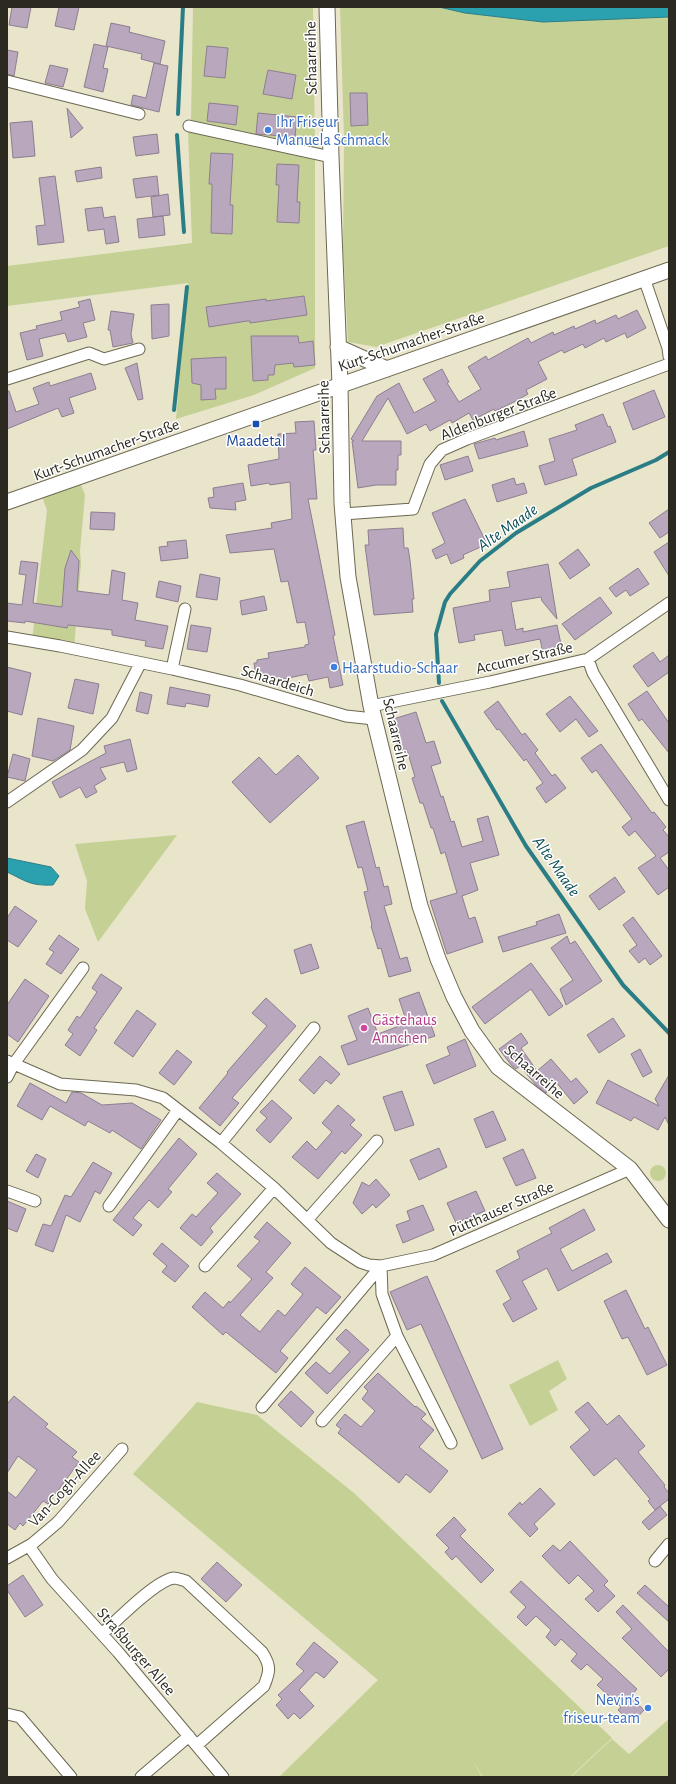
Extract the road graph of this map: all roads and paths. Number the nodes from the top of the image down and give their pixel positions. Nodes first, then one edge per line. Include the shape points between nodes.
1 (327, 7) edge
2 (7, 81) edge
3 (139, 114) dead end
4 (189, 126) dead end
5 (331, 157) junction
6 (669, 270) edge
7 (644, 278) junction
8 (338, 347) junction
9 (139, 349) dead end
10 (669, 356) edge
11 (669, 364) edge
12 (386, 369) junction
13 (7, 380) edge
14 (340, 385) junction
15 (7, 502) edge
16 (343, 514) junction
17 (669, 603) edge
18 (185, 609) dead end
19 (7, 637) edge
20 (588, 659) junction
21 (140, 664) junction
22 (172, 669) junction
23 (373, 712) junction
24 (669, 800) edge
25 (7, 802) edge
26 (83, 968) dead end
27 (314, 1028) dead end
28 (10, 1063) edge
29 (7, 1077) edge
30 (178, 1110) junction
31 (377, 1141) dead end
32 (221, 1143) junction
33 (630, 1169) junction
34 (274, 1188) junction
35 (7, 1191) edge
36 (35, 1201) dead end
37 (109, 1206) dead end
38 (307, 1220) junction
39 (669, 1220) edge
40 (205, 1266) dead end
41 (381, 1266) junction
42 (397, 1336) junction
43 (262, 1407) dead end
44 (322, 1421) dead end
45 (451, 1443) dead end
46 (122, 1449) dead end
47 (669, 1544) edge
48 (29, 1546) junction
49 (7, 1558) edge
50 (655, 1560) dead end
51 (102, 1634) junction
52 (7, 1714) edge
53 (189, 1736) junction
54 (196, 1745) junction
55 (71, 1777) edge
56 (141, 1777) edge
57 (223, 1777) edge

1 - 5 main road, Schaarreihe
2 - 3 street
4 - 5 street
5 - 8 main road, Schaarreihe
6 - 7 main road, Kurt-Schumacher-Straße
7 - 10 street
7 - 12 main road, Kurt-Schumacher-Straße
8 - 12 main road
8 - 14 main road, Schaarreihe
9 - 13 street via 104,359 89,353
11 - 16 street, Aldenburger Straße via 442,450 430,464 413,509
12 - 14 main road, Kurt-Schumacher-Straße
14 - 15 main road, Kurt-Schumacher-Straße
14 - 16 main road, Schaarreihe
16 - 23 main road, Schaarreihe via 348,577
17 - 20 street, Accumer Straße
18 - 22 street
19 - 21 street, Schaardeich
20 - 23 street, Accumer Straße
20 - 24 street via 593,673
21 - 22 street, Schaardeich
21 - 25 street via 112,718 82,750
22 - 23 street, Schaardeich via 240,685 346,716
23 - 33 main road, Schaarreihe via 420,906 438,959 464,1018 498,1067
26 - 28 street
27 - 32 street
28 - 29 street
28 - 30 street, Pütthauser Straße via 60,1084 136,1090 163,1098
30 - 32 street, Pütthauser Straße
30 - 37 street
31 - 38 street
32 - 34 street, Pütthauser Straße
33 - 39 main road, Schaarreihe
33 - 41 street, Pütthauser Straße via 433,1255
34 - 38 street, Pütthauser Straße
34 - 40 street
35 - 36 street
38 - 41 street, Pütthauser Straße via 331,1243 360,1262
41 - 42 street via 382,1294
41 - 43 street
42 - 44 street
42 - 45 street
46 - 48 street, Van-Gogh-Allee via 58,1522
47 - 50 street
48 - 49 street, Van-Gogh-Allee
48 - 51 street, Straßburger Allee via 52,1579
51 - 53 street, Straßburger Allee
51 - 54 street via 152,1589 164,1581 175,1578 186,1581 262,1652 268,1662 269,1673 264,1686
52 - 55 street via 20,1717
53 - 54 street, Straßburger Allee
53 - 56 street
54 - 57 street, Straßburger Allee

